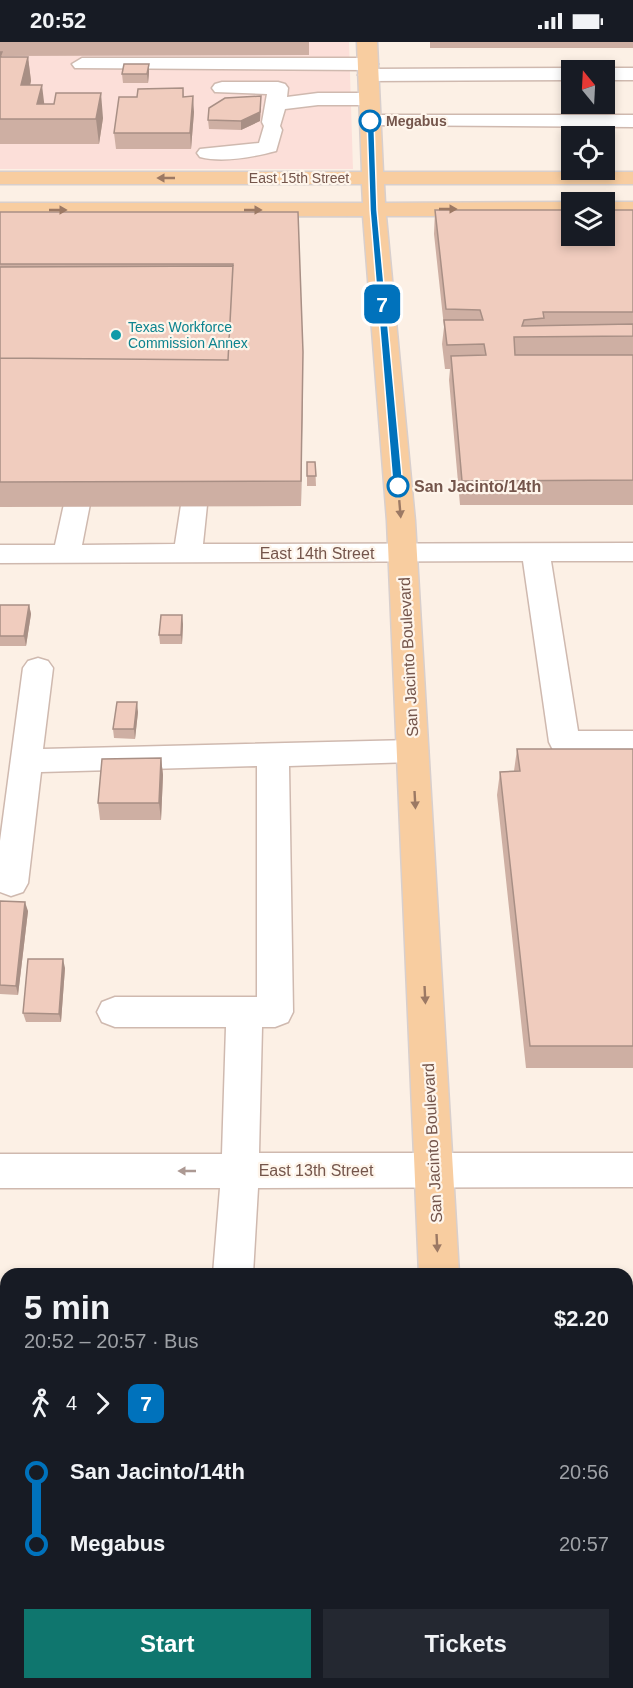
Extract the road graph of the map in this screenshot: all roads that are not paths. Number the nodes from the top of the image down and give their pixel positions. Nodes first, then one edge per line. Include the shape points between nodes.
1 (367, 42) edge
2 (82, 64) dead end
3 (368, 69) junction
4 (561, 74) edge
5 (615, 74) edge
6 (633, 74) edge
7 (222, 88) dead end
8 (369, 99) junction
9 (273, 118) junction
10 (370, 121) junction
11 (633, 122) edge
12 (0, 178) edge
13 (200, 178) junction
14 (372, 178) junction
15 (633, 178) edge
16 (561, 209) edge
17 (615, 209) edge
18 (633, 209) edge
19 (0, 210) edge
20 (374, 210) junction
21 (77, 504) edge
22 (194, 505) edge
23 (536, 552) junction
24 (633, 552) edge
25 (188, 553) junction
26 (402, 553) junction
27 (0, 554) edge
28 (67, 554) junction
29 (38, 668) dead end
30 (633, 742) edge
31 (412, 751) junction
32 (273, 755) junction
33 (27, 761) junction
34 (11, 884) dead end
35 (115, 1012) dead end
36 (244, 1013) junction
37 (434, 1170) junction
38 (633, 1170) edge
39 (0, 1171) edge
40 (240, 1171) junction
41 (234, 1268) edge
42 (439, 1268) edge

1 - 3 main road, San Jacinto Boulevard
2 - 3 street
3 - 4 street
3 - 8 main road, San Jacinto Boulevard
5 - 6 street
7 - 9 street via 278,88
8 - 9 street via 318,99
8 - 10 main road, San Jacinto Boulevard
9 - 13 street via 269,147 251,151 209,143
10 - 11 street
10 - 14 main road, San Jacinto Boulevard
13 -> 12 main road, East 15th Street
13 - 14 main road, East 15th Street
14 - 15 main road, East 15th Street
14 - 20 main road, San Jacinto Boulevard
20 -> 16 main road, East 15th Street
17 - 18 main road
19 -> 20 main road, East 15th Street
20 -> 26 main road, San Jacinto Boulevard
21 - 28 street
22 - 25 street
23 - 24 street, East 14th Street
23 - 26 street, East 14th Street
23 - 30 street via 564,742
25 - 26 street, East 14th Street
25 - 28 street, East 14th Street
26 - 31 main road, San Jacinto Boulevard
27 - 28 street, East 14th Street
29 - 33 street
31 - 32 street
31 -> 37 main road, San Jacinto Boulevard
32 - 33 street
32 - 36 street via 275,1012
33 - 34 street
35 - 36 street
36 - 40 street
37 - 38 street, East 13th Street
37 - 40 street, East 13th Street
37 -> 42 main road, San Jacinto Boulevard
40 -> 39 street, East 13th Street
40 - 41 street

